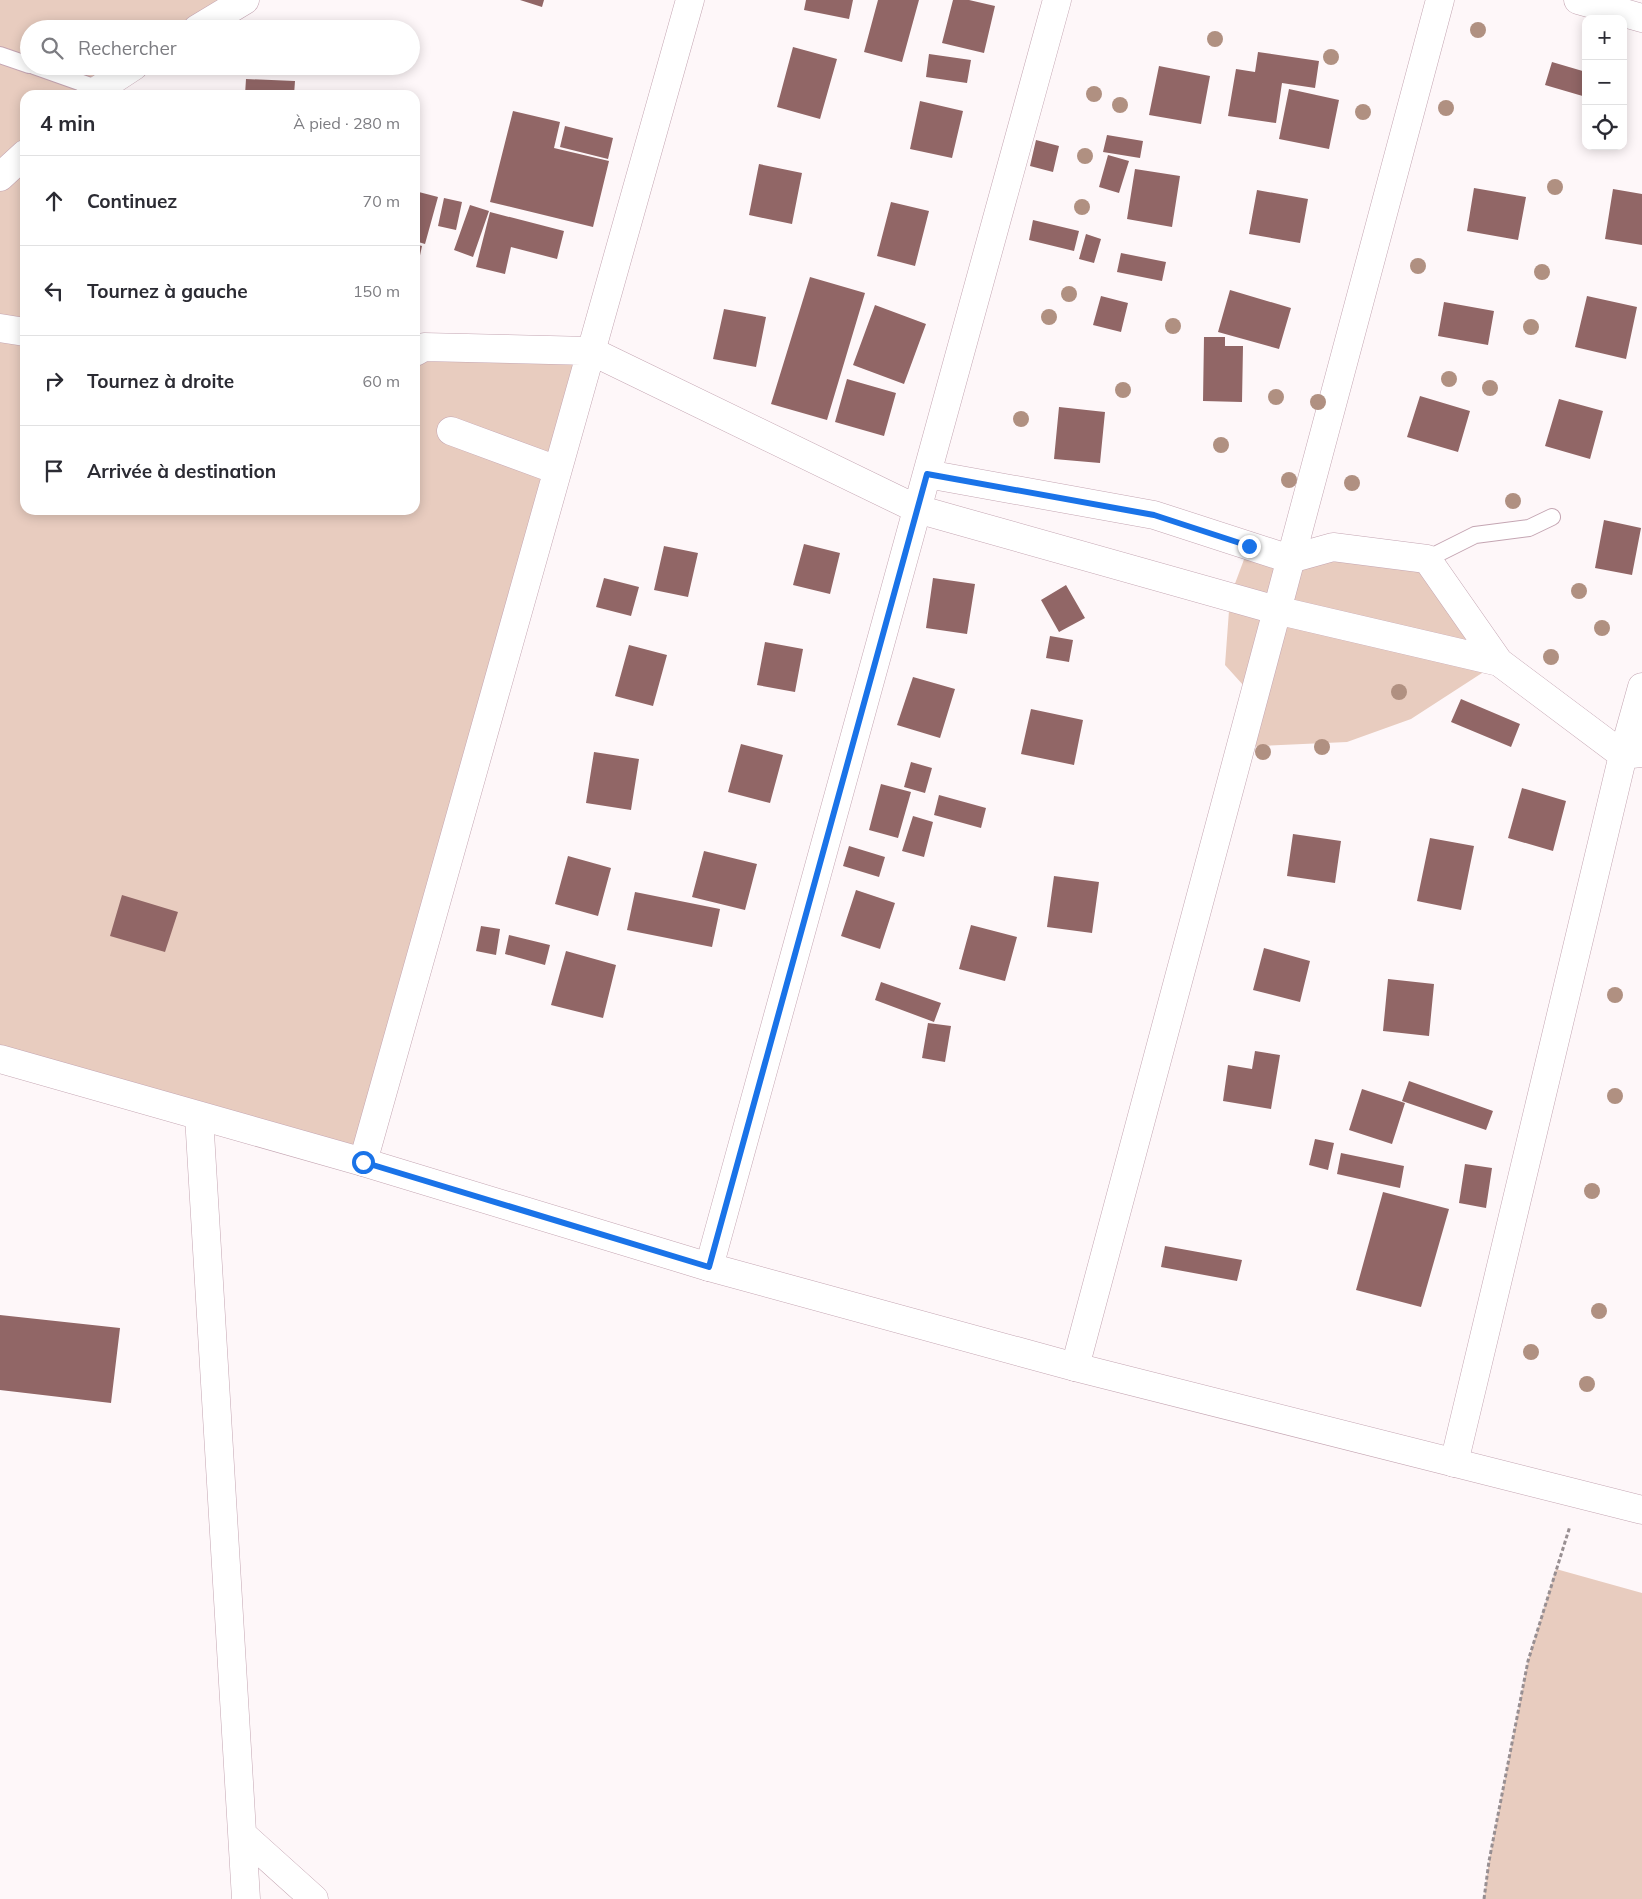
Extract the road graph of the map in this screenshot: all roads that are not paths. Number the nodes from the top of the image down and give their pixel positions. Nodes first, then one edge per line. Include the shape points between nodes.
1 (245, 0) edge
2 (690, 0) edge
3 (1057, 0) edge
4 (1440, 0) edge
5 (1578, 0) edge
6 (1642, 18) edge
7 (212, 20) edge
8 (0, 55) edge
9 (20, 61) edge
10 (56, 75) edge
11 (123, 75) edge
12 (94, 90) edge
13 (105, 90) edge
14 (20, 159) edge
15 (0, 177) edge
16 (0, 328) edge
17 (20, 331) edge
18 (420, 345) edge
19 (591, 351) junction
20 (451, 431) dead end
21 (557, 470) junction
22 (927, 474) junction
23 (917, 509) junction
24 (1552, 517) dead end
25 (1290, 559) junction
26 (1427, 559) junction
27 (1276, 610) junction
28 (1499, 662) junction
29 (1642, 687) edge
30 (1632, 754) edge
31 (0, 1059) edge
32 (200, 1116) junction
33 (363, 1162) junction
34 (709, 1267) junction
35 (1075, 1366) junction
36 (1454, 1462) junction
37 (1642, 1510) edge
38 (242, 1835) junction
39 (246, 1899) edge
40 (314, 1899) edge

1 - 7 street
2 - 19 street
3 - 22 street
4 - 25 street
5 - 6 street
8 - 9 lane
10 - 12 lane
11 - 13 street
14 - 15 street
16 - 17 street
18 - 19 street
19 - 21 street
19 - 23 street
20 - 21 street
21 - 33 street
22 - 23 street
22 - 25 street via 1154,515
23 - 27 street
23 - 34 street
24 - 26 lane via 1529,528 1476,535
25 - 26 street via 1333,547
25 - 27 street
26 - 28 street
27 - 28 street
27 - 35 street
28 - 30 street
29 - 30 street
30 - 36 street
31 - 32 street
32 - 33 street
32 - 38 street
33 - 34 street
34 - 35 street
35 - 36 street
36 - 37 street
38 - 39 street
38 - 40 street

